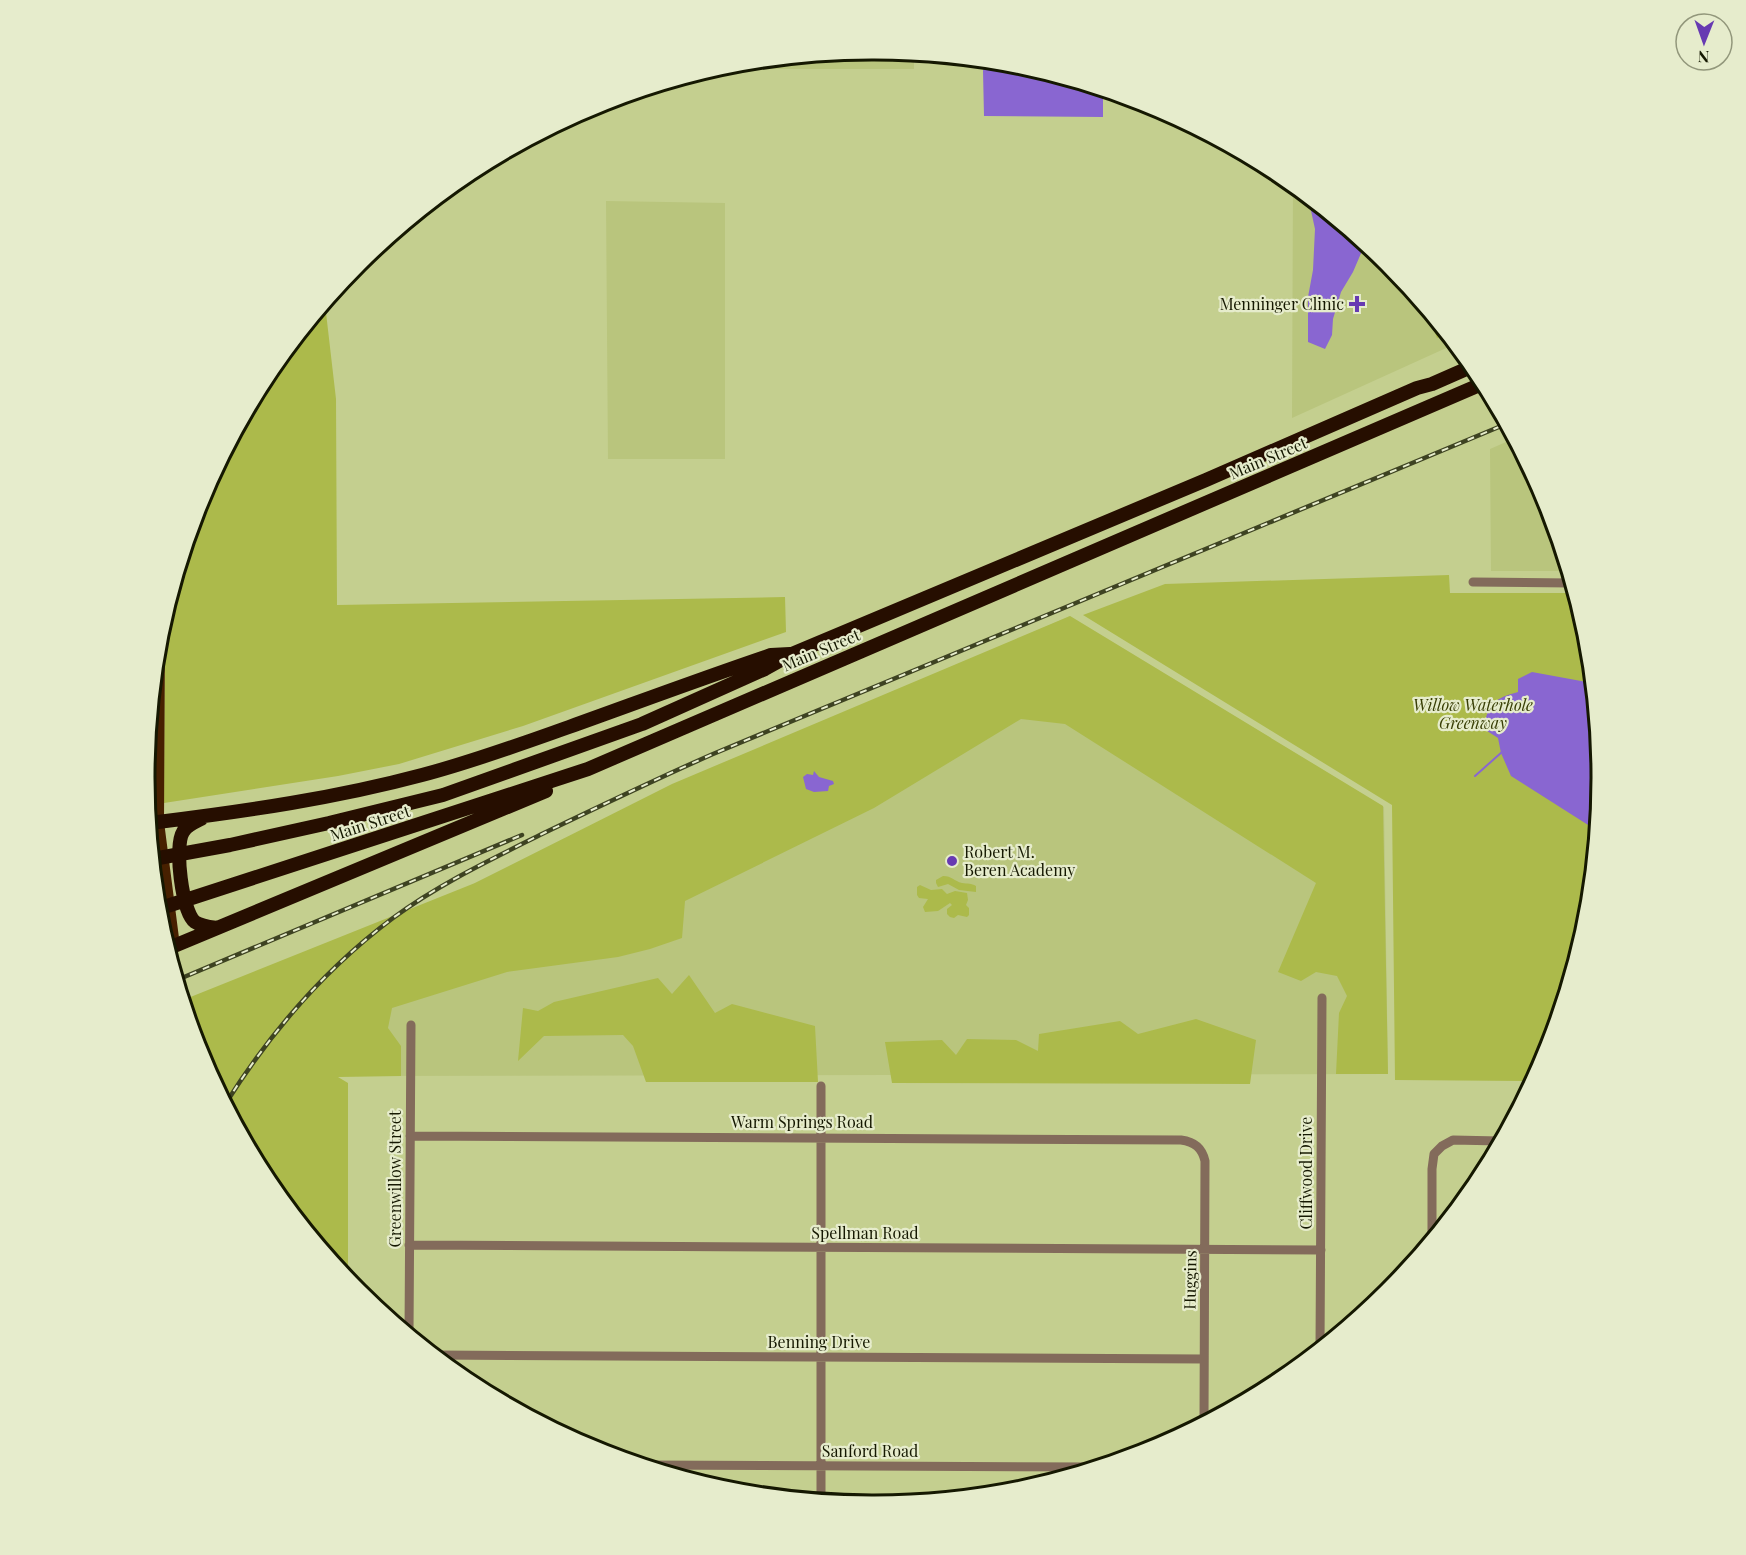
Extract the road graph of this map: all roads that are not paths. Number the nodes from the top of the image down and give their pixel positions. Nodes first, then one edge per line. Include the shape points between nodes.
1 (1463, 370) edge
2 (1475, 388) edge
3 (1477, 391) edge
4 (1426, 408) junction
5 (1473, 582) dead end
6 (1563, 583) edge
7 (792, 654) junction
8 (611, 759) junction
9 (206, 816) junction
10 (157, 822) edge
11 (161, 858) edge
12 (167, 906) edge
13 (218, 928) junction
14 (176, 946) edge
15 (1322, 998) dead end
16 (411, 1025) dead end
17 (821, 1086) dead end
18 (410, 1136) junction
19 (821, 1137) junction
20 (1491, 1141) edge
21 (1194, 1143) joint
22 (1432, 1226) edge
23 (409, 1245) junction
24 (821, 1248) junction
25 (1205, 1250) junction
26 (1321, 1250) junction
27 (409, 1324) edge
28 (1320, 1339) edge
29 (447, 1355) edge
30 (821, 1357) junction
31 (1204, 1359) junction
32 (1204, 1414) edge
33 (671, 1466) edge
34 (821, 1466) junction
35 (1072, 1467) edge
36 (821, 1493) edge

1 - 7 highway, Main Street
2 - 4 highway, Main Street
3 - 4 highway
4 - 8 highway, Main Street
5 - 6 street
7 - 9 highway via 771,655 500,752 424,775 368,789
7 - 11 highway, Main Street via 642,724 443,795
8 - 12 highway, Main Street
8 - 13 highway via 551,789
9 - 10 highway
9 - 13 highway via 183,832 179,857 189,916 204,926
13 - 14 highway
15 - 26 street, Cliffwood Drive
16 - 18 street, Greenwillow Street
17 - 19 street
18 - 19 street, Warm Springs Road
18 - 23 street, Greenwillow Street
19 - 21 street, Warm Springs Road
19 - 24 street
20 - 22 street via 1453,1140 1434,1154
21 - 25 street, Huggins via 1205,1161
23 - 24 street, Spellman Road
23 - 27 street, Greenwillow Street
24 - 25 street, Spellman Road
24 - 30 street
25 - 26 street, Spellman Road
25 - 31 street, Huggins
26 - 28 street, Cliffwood Drive
29 - 30 street, Benning Drive
30 - 31 street, Benning Drive
30 - 34 street
31 - 32 street, Huggins
33 - 34 street, Sanford Road
34 - 35 street, Sanford Road
34 - 36 street

